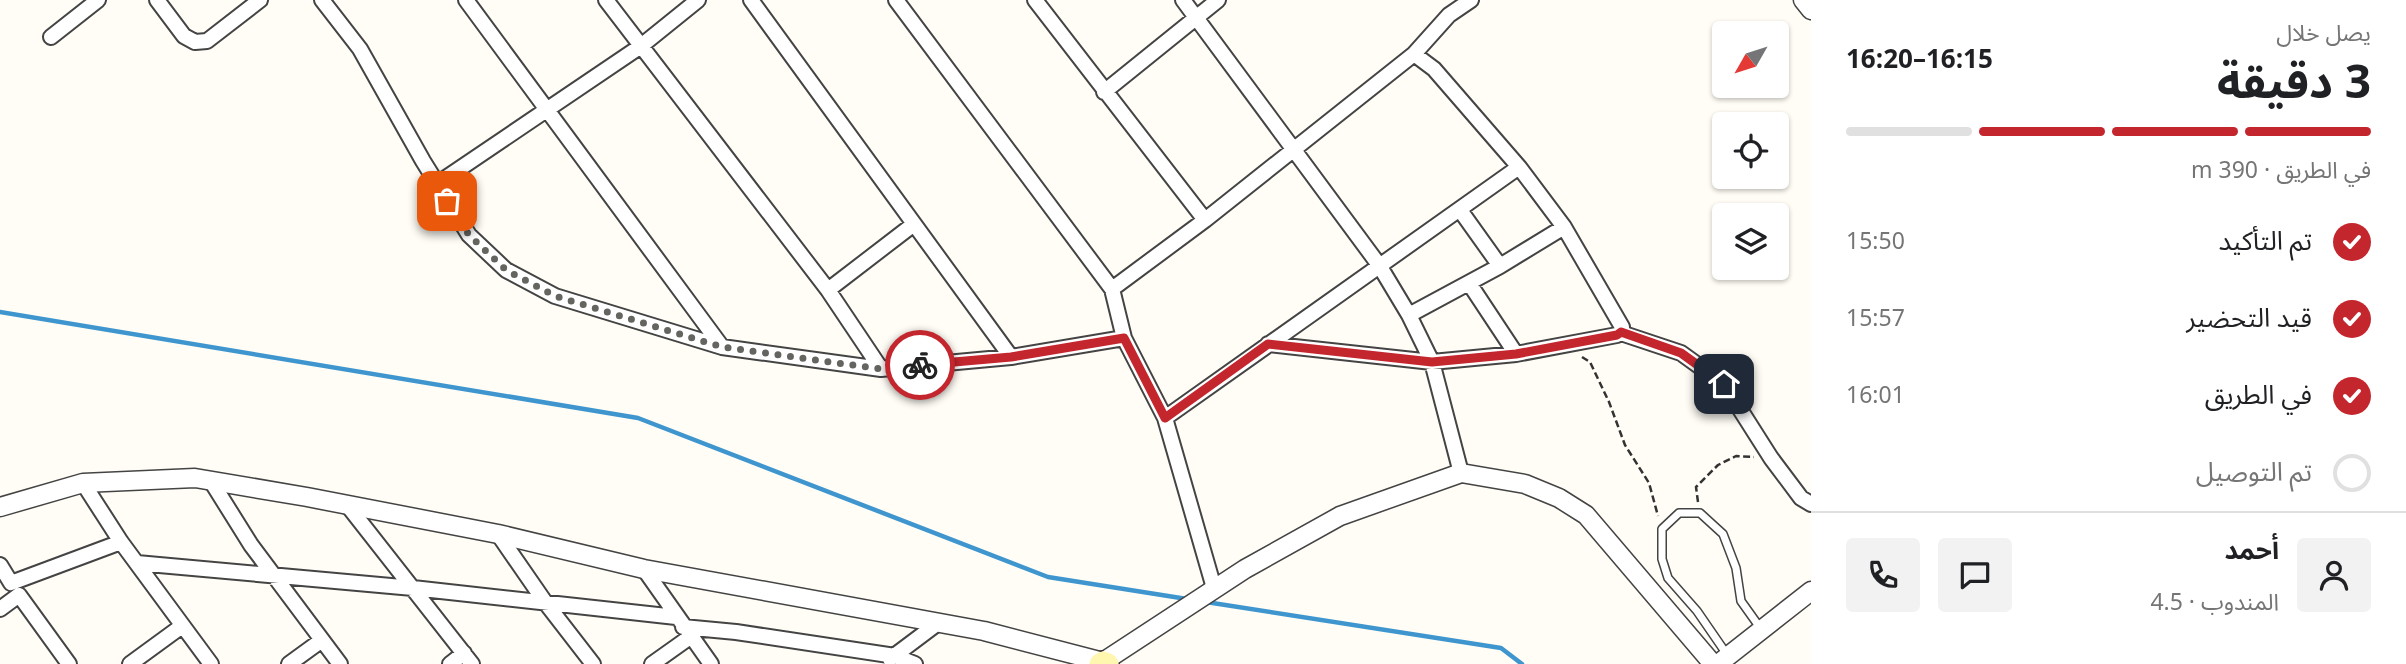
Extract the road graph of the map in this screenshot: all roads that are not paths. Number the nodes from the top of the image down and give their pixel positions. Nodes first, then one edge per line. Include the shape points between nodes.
1 (98, 0) edge
2 (157, 0) edge
3 (260, 0) edge
4 (322, 0) edge
5 (466, 0) edge
6 (607, 0) edge
7 (698, 0) edge
8 (751, 0) edge
9 (896, 0) edge
10 (1035, 0) edge
11 (1183, 0) edge
12 (1218, 0) edge
13 (1471, 0) edge
14 (1803, 0) edge
15 (1811, 10) edge
16 (1196, 18) junction
17 (51, 37) dead end
18 (641, 46) junction
19 (1414, 54) junction
20 (1104, 92) junction
21 (547, 111) junction
22 (1295, 149) junction
23 (1519, 167) junction
24 (437, 184) junction
25 (1460, 210) junction
26 (1205, 220) junction
27 (914, 224) junction
28 (1564, 227) junction
29 (1379, 265) junction
30 (1500, 266) junction
31 (1469, 283) junction
32 (1112, 289) junction
33 (828, 290) junction
34 (1409, 315) junction
35 (1621, 332) junction
36 (1124, 338) junction
37 (1268, 344) junction
38 (722, 347) junction
39 (1516, 354) junction
40 (1011, 357) junction
41 (1432, 362) junction
42 (881, 369) junction
43 (1165, 418) junction
44 (1461, 473) junction
45 (211, 481) junction
46 (83, 483) junction
47 (1811, 504) edge
48 (348, 506) junction
49 (0, 507) edge
50 (498, 534) junction
51 (121, 542) junction
52 (138, 563) junction
53 (0, 565) edge
54 (644, 569) junction
55 (273, 575) junction
56 (413, 588) junction
57 (1214, 588) junction
58 (15, 589) junction
59 (1811, 591) edge
60 (545, 602) junction
61 (0, 609) edge
62 (938, 623) junction
63 (183, 626) junction
64 (683, 627) junction
65 (1761, 630) junction
66 (322, 640) junction
67 (468, 659) edge
68 (889, 660) edge
69 (1719, 661) edge
70 (1103, 663) edge
71 (69, 664) edge
72 (130, 664) edge
73 (211, 664) edge
74 (289, 664) edge
75 (340, 664) edge
76 (450, 664) edge
77 (593, 664) edge
78 (652, 664) edge
79 (711, 664) edge
80 (915, 664) edge

1 - 17 street
2 - 3 street via 184,36 195,42 207,41
4 - 24 street via 360,49
5 - 21 street
6 - 18 street
7 - 18 street
8 - 27 street
9 - 32 street
10 - 20 street
11 - 16 street
12 - 16 street
13 - 19 street via 1449,15
14 - 15 street
16 - 20 street
16 - 22 street
18 - 21 street
18 - 33 street
19 - 22 street
19 - 23 street via 1434,69
20 - 26 street
21 - 24 street
21 - 38 street
22 - 26 street
22 - 29 street
23 - 25 street
23 - 28 street
24 - 38 street via 469,235 506,270 555,296
25 - 29 street
25 - 30 street
26 - 32 street
27 - 33 street
27 - 40 street
28 - 30 street
28 - 35 street
29 - 34 street
29 - 37 street
30 - 31 street
31 - 34 street
31 - 39 street
32 - 36 street
33 - 42 street
34 - 41 street
35 - 39 street
35 - 47 street via 1681,353 1724,384 1771,458 1801,498
36 - 40 street
36 - 43 street
37 - 41 street
37 - 43 street
38 - 42 street
39 - 41 street
40 - 42 street
41 - 44 street
43 - 57 street
44 - 57 street via 1340,516
44 - 69 street via 1525,484 1586,515
45 - 46 street
45 - 48 street
45 - 55 street
46 - 49 street
46 - 51 street
48 - 50 street
48 - 56 street
50 - 54 street
50 - 60 street
51 - 52 street
51 - 58 street
52 - 55 street
52 - 63 street
53 - 58 street
54 - 62 street
54 - 64 street
55 - 56 street
55 - 66 street
56 - 60 street
56 - 67 street
57 - 70 street
58 - 61 street
58 - 71 street
59 - 65 street
60 - 64 street
60 - 77 street
62 - 68 street
62 - 70 street
63 - 72 street
63 - 73 street
64 - 68 street
64 - 78 street
64 - 79 street
65 - 69 street
65 - 69 lane via 1741,601 1736,568 1723,534 1699,513 1679,513 1662,529 1662,559 1668,578 1696,611
66 - 74 street
66 - 75 street
67 - 76 street
68 - 80 street

